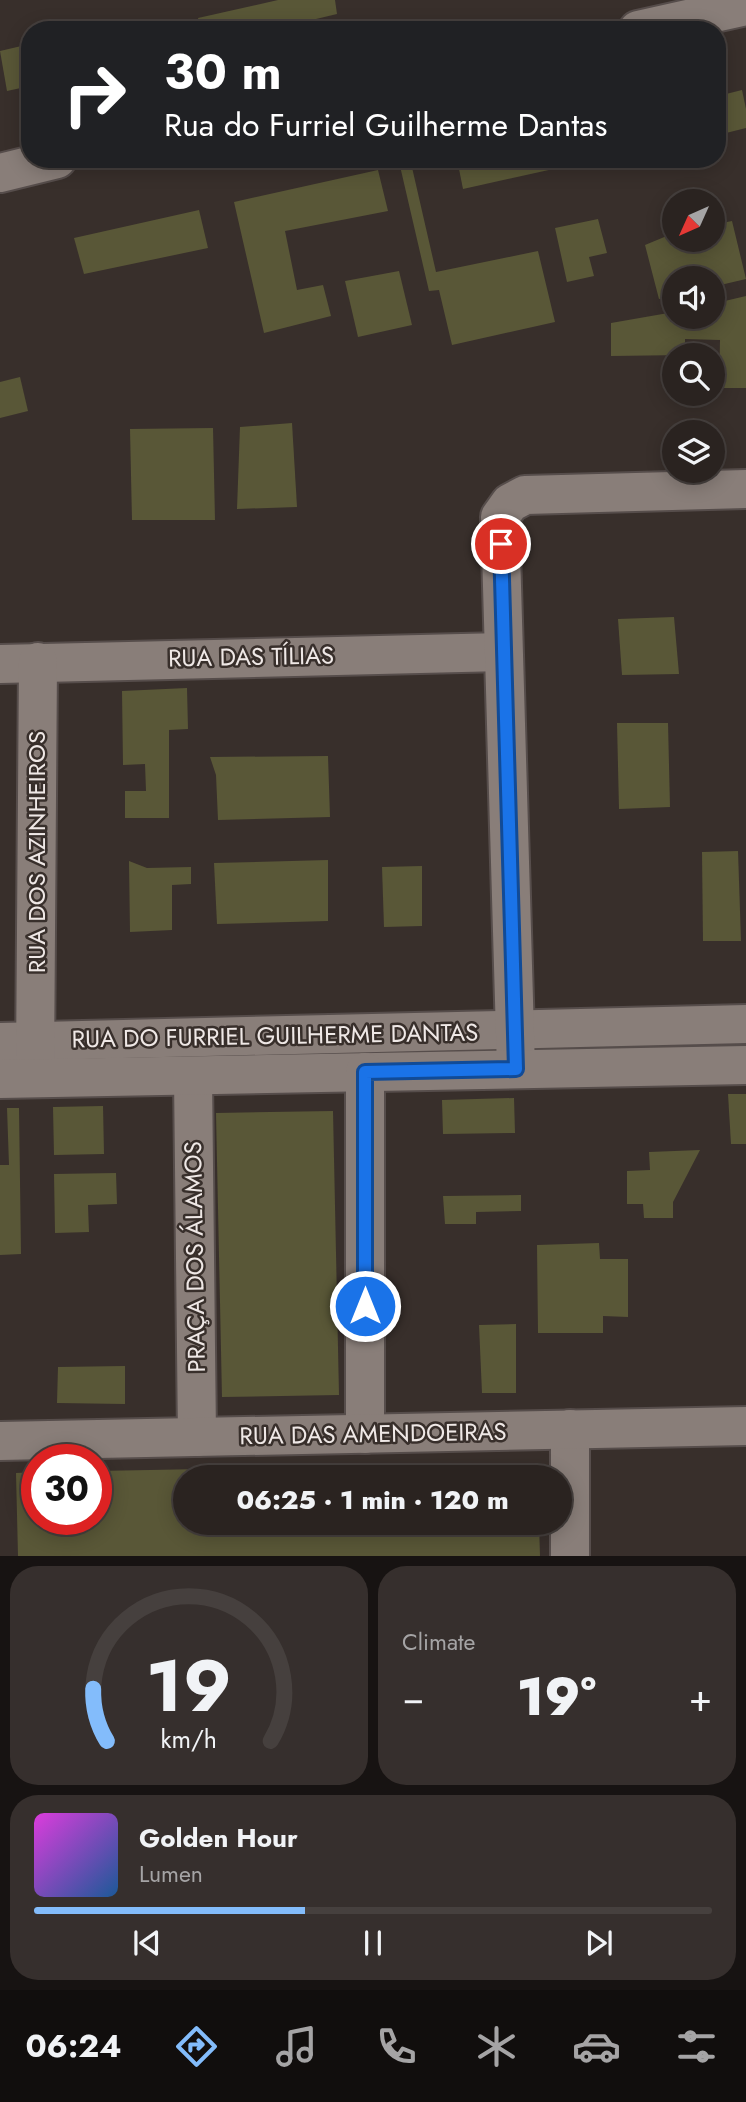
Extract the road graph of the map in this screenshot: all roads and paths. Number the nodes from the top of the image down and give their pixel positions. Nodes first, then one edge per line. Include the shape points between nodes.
1 (746, 6) edge
2 (678, 21) edge
3 (21, 168) edge
4 (0, 173) edge
5 (746, 489) edge
6 (502, 652) junction
7 (38, 662) junction
8 (0, 664) edge
9 (746, 1024) edge
10 (514, 1031) junction
11 (18, 1060) edge
12 (746, 1065) edge
13 (516, 1069) junction
14 (365, 1072) junction
15 (193, 1076) junction
16 (746, 1426) edge
17 (570, 1429) junction
18 (365, 1434) junction
19 (197, 1437) junction
20 (0, 1441) edge
21 (570, 1556) edge

1 - 2 street
3 - 4 street
5 - 6 street via 525,495 510,503 500,517
6 - 7 street, RUA DAS TÍLIAS
6 - 10 street
7 - 8 street, RUA DAS TÍLIAS
7 - 11 street, RUA DOS AZINHEIROS
9 - 10 street, RUA DO FURRIEL GUILHERME DANTAS
10 - 11 street, RUA DO FURRIEL GUILHERME DANTAS
10 - 13 street, RUA DO FURRIEL GUILHERME DANTAS
11 - 15 street, RUA DO FURRIEL GUILHERME DANTAS
12 - 13 street, RUA DO FURRIEL GUILHERME DANTAS
13 - 14 street, RUA DO FURRIEL GUILHERME DANTAS
14 - 15 street, RUA DO FURRIEL GUILHERME DANTAS
14 - 18 street
15 - 19 street, PRAÇA DOS ÁLAMOS
16 - 17 street, RUA DAS AMENDOEIRAS
17 - 18 street, RUA DAS AMENDOEIRAS
17 - 21 street
18 - 19 street, RUA DAS AMENDOEIRAS
19 - 20 street, RUA DAS AMENDOEIRAS

